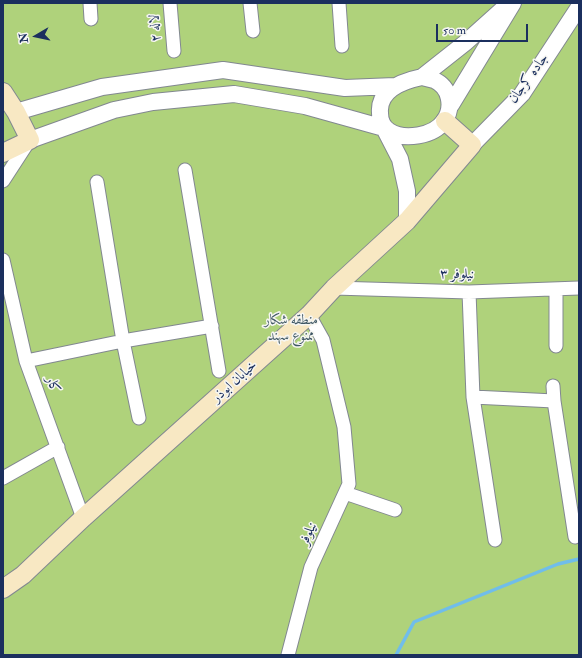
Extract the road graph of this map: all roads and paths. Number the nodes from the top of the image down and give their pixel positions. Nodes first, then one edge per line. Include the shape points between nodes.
1 (90, 3) edge
2 (170, 3) edge
3 (250, 3) edge
4 (339, 3) edge
5 (510, 3) edge
6 (513, 3) edge
7 (579, 7) edge
8 (91, 19) dead end
9 (253, 31) dead end
10 (342, 46) dead end
11 (174, 51) dead end
12 (422, 78) junction
13 (395, 86) junction
14 (3, 92) edge
15 (448, 113) junction
16 (9, 116) edge
17 (384, 128) junction
18 (30, 140) junction
19 (472, 145) junction
20 (4, 149) edge
21 (185, 170) dead end
22 (3, 181) edge
23 (98, 182) dead end
24 (407, 220) junction
25 (3, 260) edge
26 (334, 288) junction
27 (579, 288) edge
28 (556, 289) junction
29 (469, 292) junction
30 (309, 315) junction
31 (212, 326) junction
32 (123, 342) junction
33 (556, 346) dead end
34 (26, 361) junction
35 (219, 371) dead end
36 (553, 386) dead end
37 (473, 397) junction
38 (554, 401) junction
39 (139, 418) dead end
40 (58, 447) junction
41 (3, 478) edge
42 (345, 493) junction
43 (395, 510) dead end
44 (83, 518) junction
45 (575, 537) dead end
46 (495, 540) dead end
47 (3, 589) edge
48 (288, 655) edge

1 - 8 street
2 - 11 street, لاله ۲
3 - 9 street
4 - 10 street
5 - 12 street
6 - 15 street
7 - 19 street, جاده کرجان via 522,94
12 - 13 street via 408,80
12 - 15 street via 435,80 447,90
13 - 16 street via 345,88 223,70 102,87
13 - 17 street via 386,94 379,106
14 - 16 main road
15 - 17 street via 435,129 423,134 408,137 394,134
15 - 19 main road
16 - 18 main road
17 - 18 street via 305,106 234,94 153,102 114,110
17 - 24 street via 400,159 407,191
18 - 20 main road
18 - 22 street
19 - 24 main road, خیابان ابوذر
21 - 31 street
23 - 32 street
24 - 26 main road, خیابان ابوذر
25 - 34 street, کار
26 - 29 street, نیلوفر ۳
26 - 30 main road, خیابان ابوذر
27 - 28 street, نیلوفر ۳
28 - 29 street, نیلوفر ۳
28 - 33 street
29 - 37 street
30 - 42 street, نیلوفر via 323,340 344,427 349,484
30 - 44 main road, خیابان ابوذر
31 - 32 street
31 - 35 street
32 - 34 street
32 - 39 street
34 - 40 street, کار
36 - 38 street
37 - 38 street
37 - 46 street
38 - 45 street
40 - 41 street
40 - 44 street, کار
42 - 43 street
42 - 48 street, نیلوفر via 311,567
44 - 47 main road, خیابان ابوذر via 23,575

